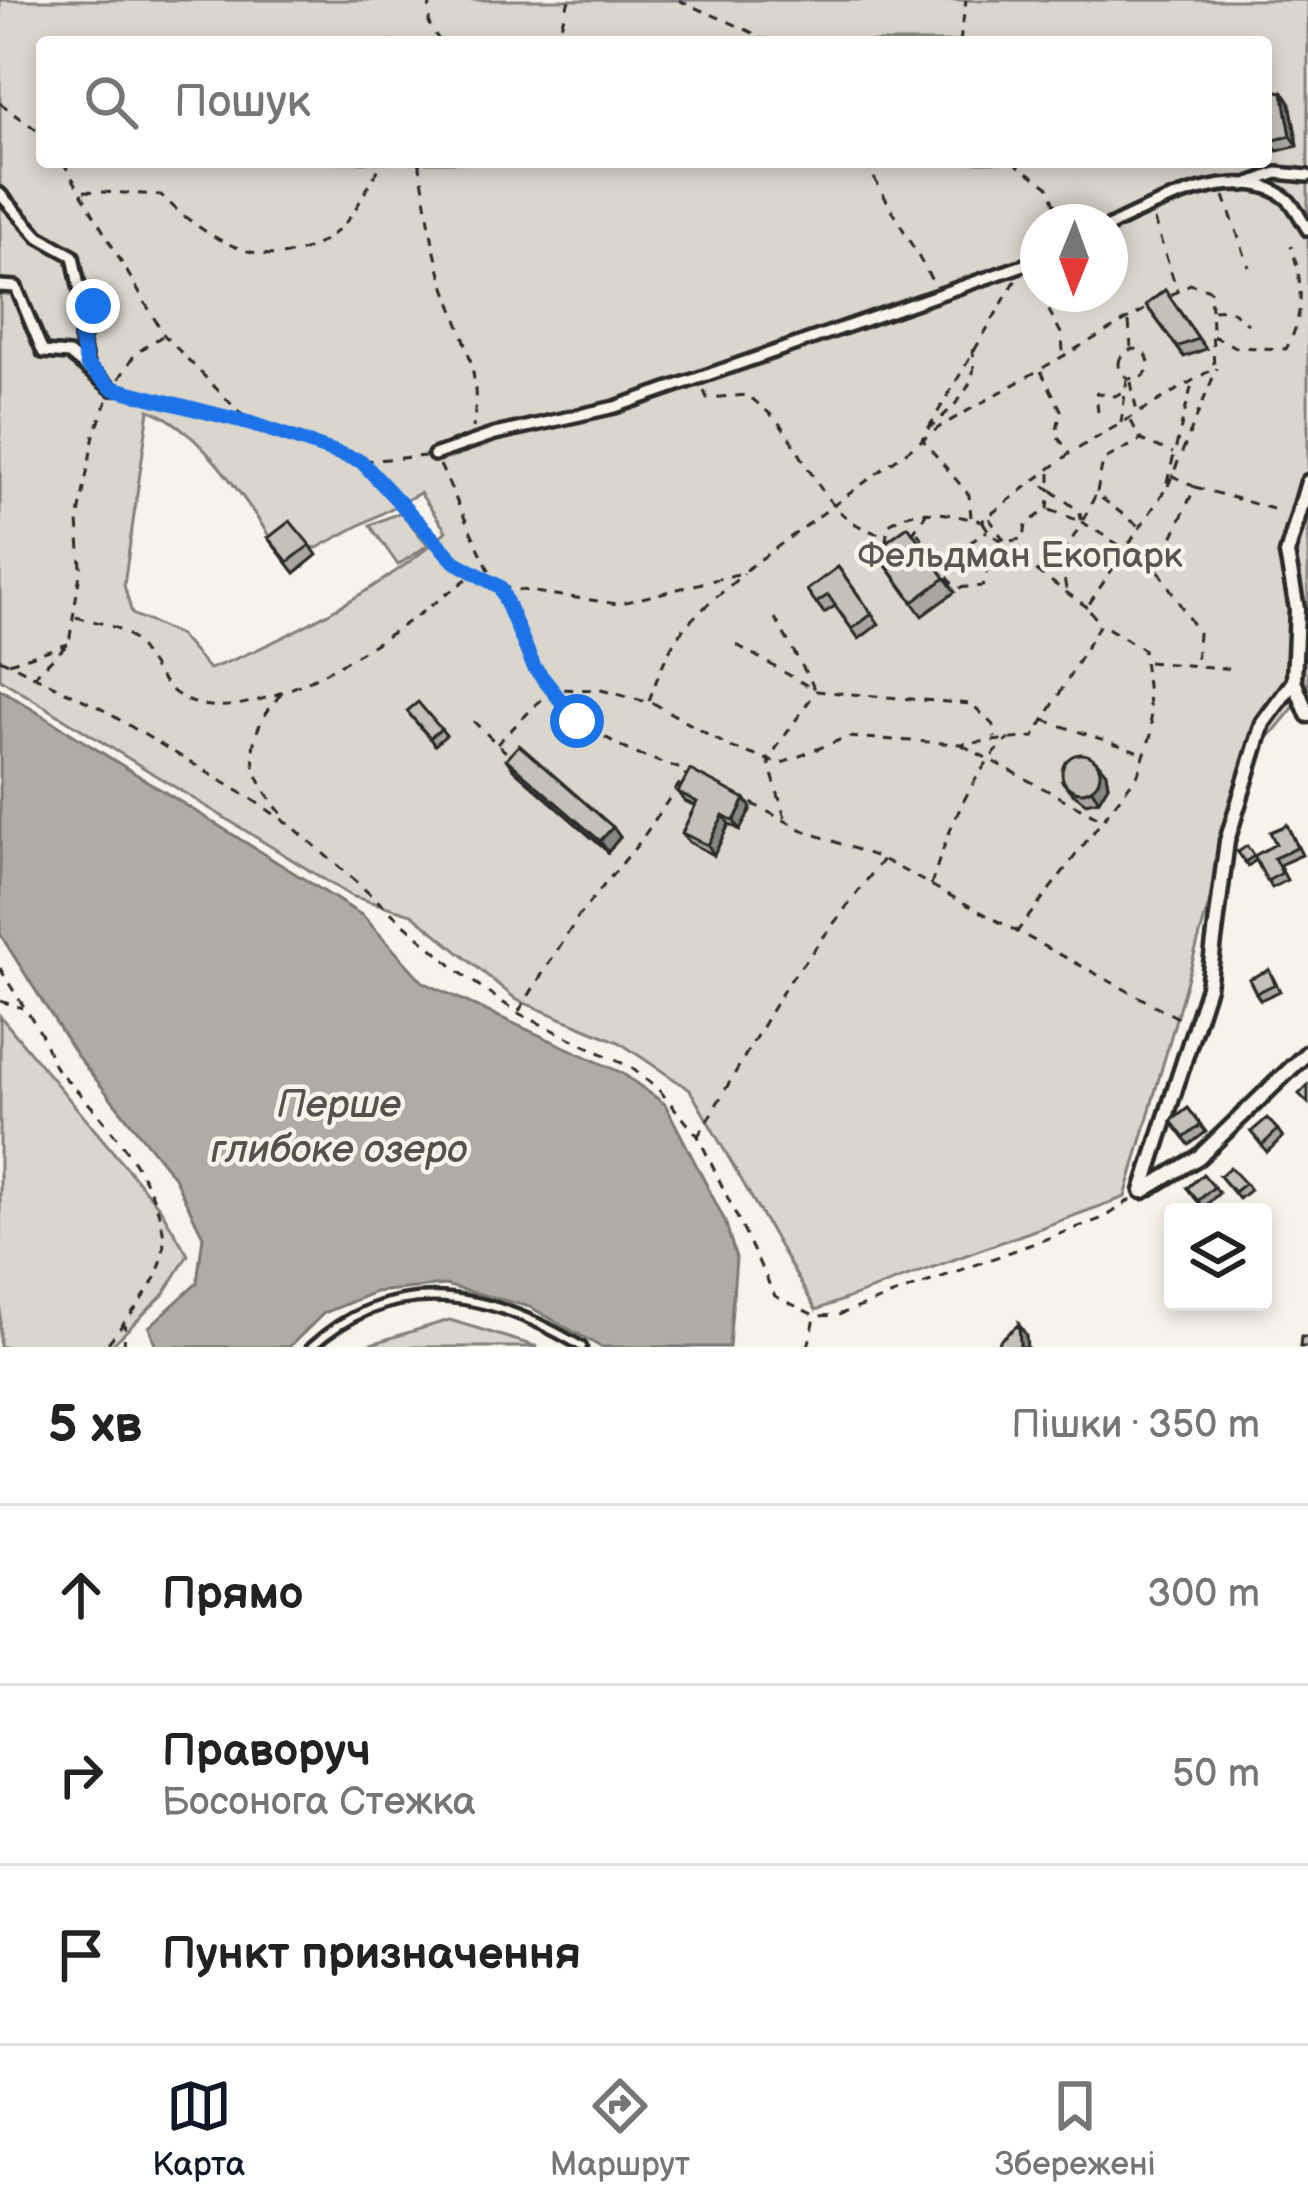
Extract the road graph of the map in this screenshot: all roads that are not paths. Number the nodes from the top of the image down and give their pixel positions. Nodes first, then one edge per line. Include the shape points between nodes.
1 (1308, 176) edge
2 (1241, 186) junction
3 (0, 194) edge
4 (1128, 217) edge
5 (1308, 230) edge
6 (1020, 266) edge
7 (0, 286) edge
8 (87, 365) junction
9 (112, 388) road end
10 (434, 454) road end
11 (1308, 482) edge
12 (1294, 681) junction
13 (1308, 715) edge
14 (1308, 1052) edge
15 (311, 1347) edge
16 (582, 1347) edge

1 - 2 street via 1277,172
2 - 4 street
2 - 5 street via 1286,198
3 - 8 street via 39,237 73,256 81,296 93,306 93,324 81,338
6 - 10 street via 615,407
7 - 8 street via 16,287 43,352
8 - 9 street
11 - 12 street via 1288,554 1297,609
12 - 13 street
12 - 14 street via 1263,723 1227,842 1208,987 1142,1191 1198,1157
15 - 16 lane via 343,1318 452,1294 543,1323

